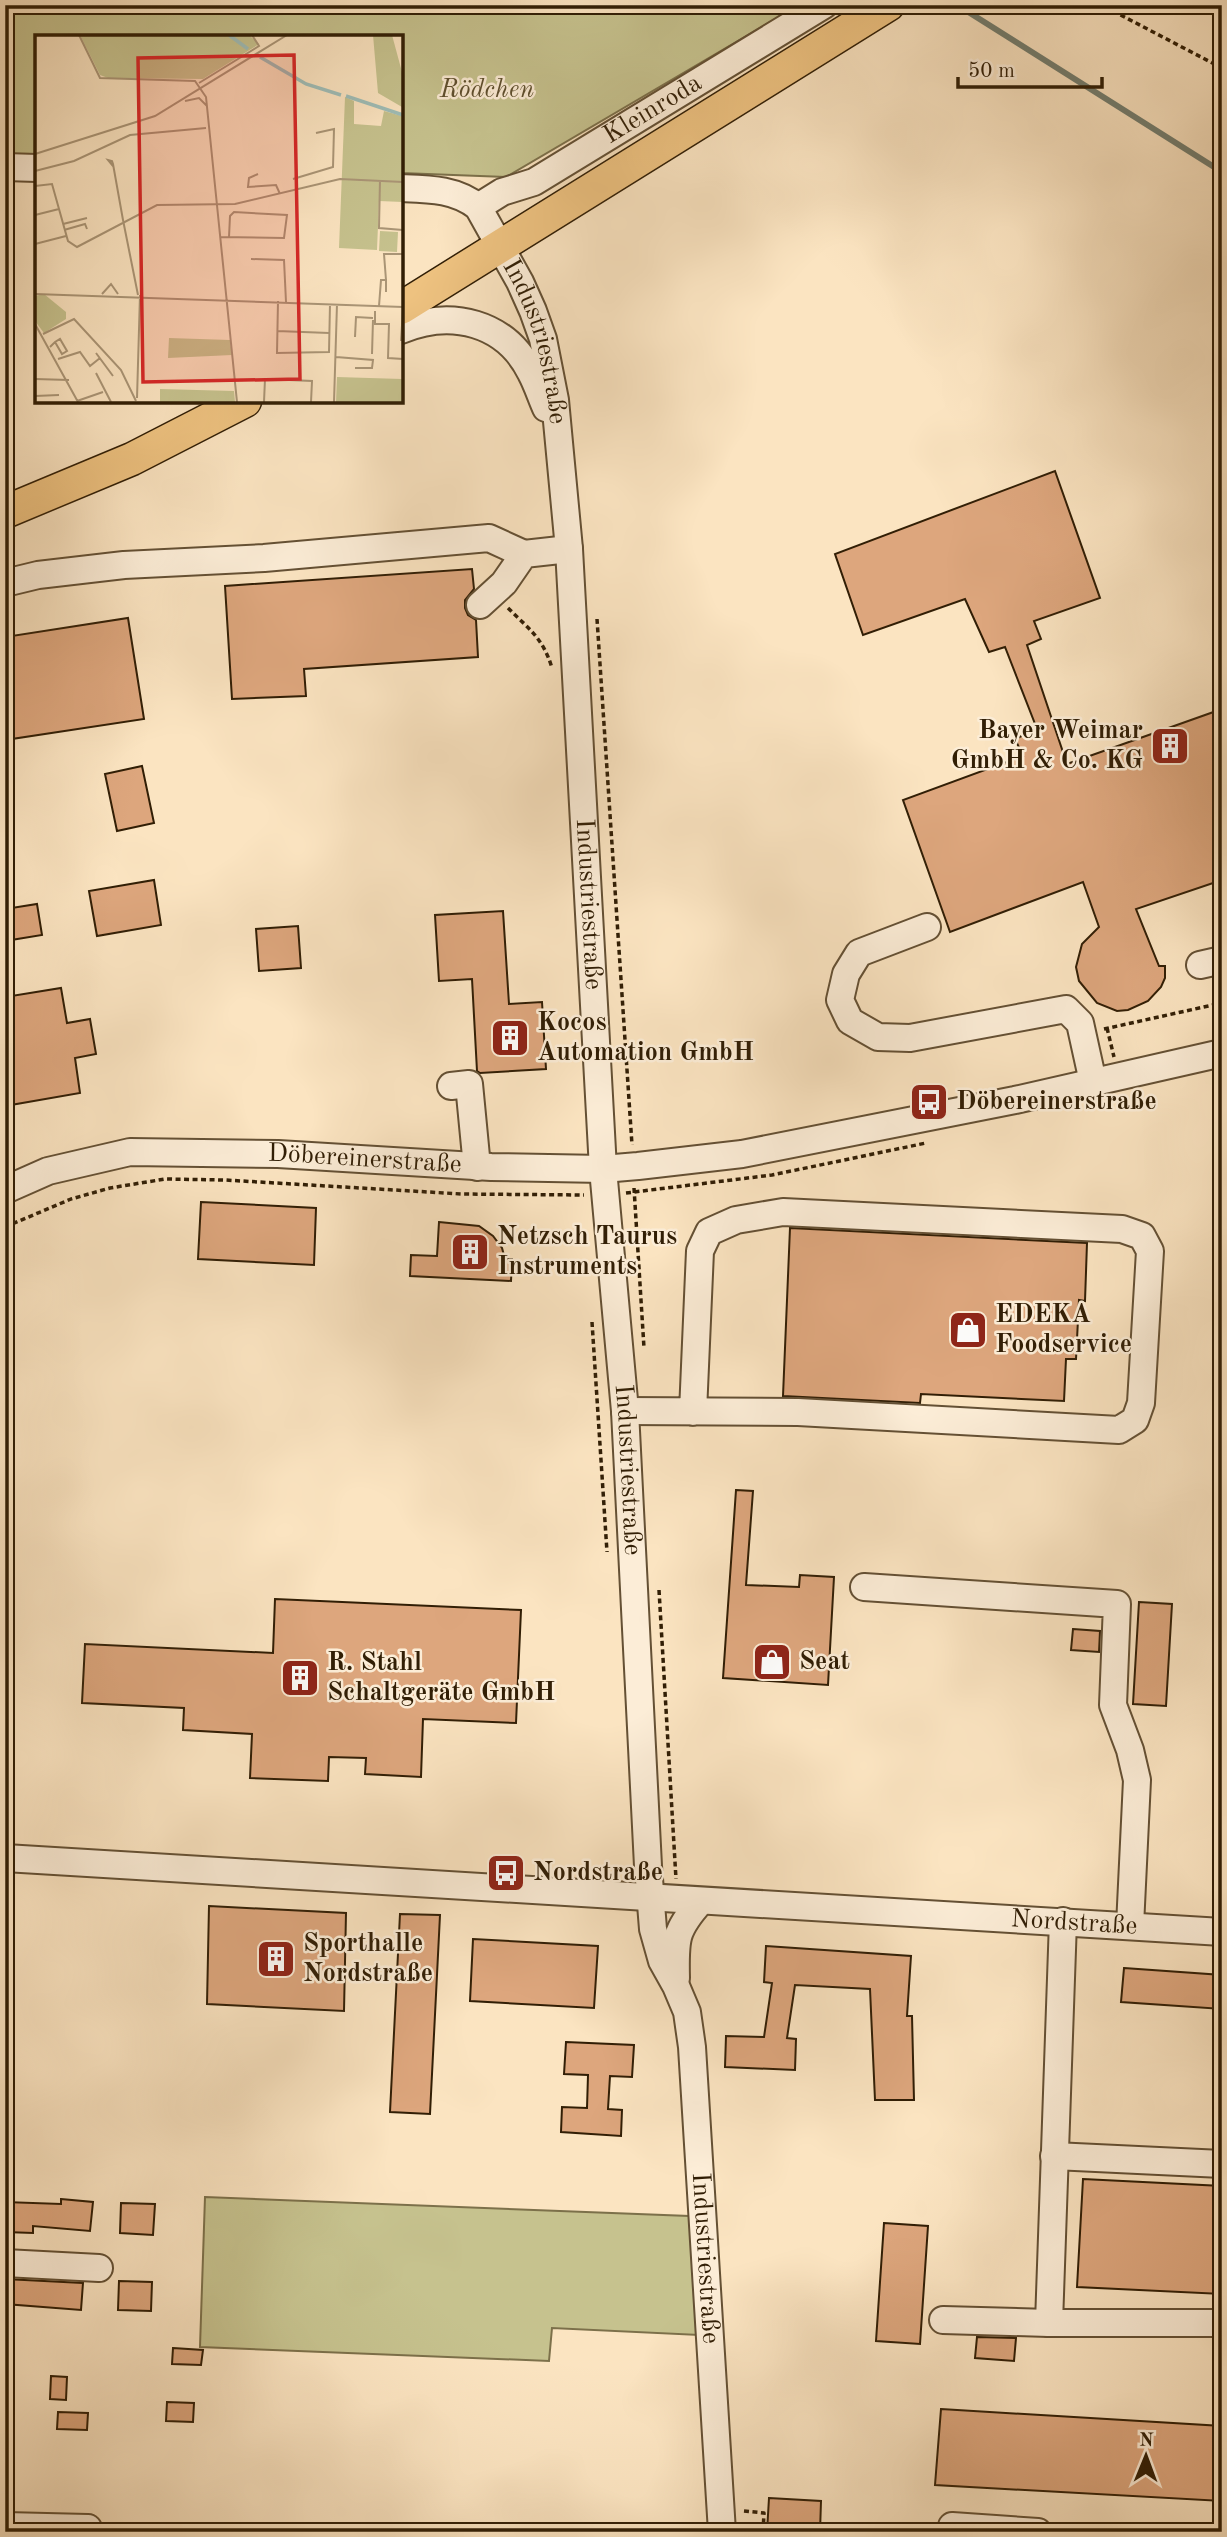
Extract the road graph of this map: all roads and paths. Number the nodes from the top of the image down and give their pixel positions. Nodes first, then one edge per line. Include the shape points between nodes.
1 (824, 5) edge
2 (888, 5) edge
3 (1113, 11) dead end
4 (1222, 68) edge
5 (5, 167) edge
6 (35, 168) edge
7 (402, 188) edge
8 (478, 207) junction
9 (501, 247) junction
10 (402, 307) edge
11 (402, 330) edge
12 (243, 402) edge
13 (558, 439) junction
14 (5, 512) edge
15 (569, 549) junction
16 (524, 554) junction
17 (5, 583) edge
18 (480, 605) dead end
19 (597, 608) dead end
20 (927, 928) dead end
21 (1222, 1003) edge
22 (1095, 1030) junction
23 (1222, 1053) edge
24 (1119, 1076) junction
25 (1093, 1082) junction
26 (451, 1086) dead end
27 (633, 1166) junction
28 (477, 1167) junction
29 (603, 1169) junction
30 (5, 1190) edge
31 (644, 1351) dead end
32 (625, 1411) junction
33 (693, 1412) junction
34 (658, 1580) dead end
35 (864, 1587) dead end
36 (5, 1858) edge
37 (676, 1899) junction
38 (1063, 1921) junction
39 (1130, 1926) junction
40 (1222, 1932) edge
41 (677, 1986) junction
42 (1055, 2156) junction
43 (1222, 2164) edge
44 (5, 2263) edge
45 (99, 2268) dead end
46 (943, 2320) dead end
47 (1049, 2323) junction
48 (1222, 2323) edge
49 (721, 2522) edge
50 (5, 2526) edge
51 (88, 2528) dead end
52 (763, 2532) edge
53 (952, 2532) edge
54 (1038, 2532) edge

1 - 8 street, Kleinroda via 534,183 502,192
2 - 9 main road
3 - 4 path
5 - 6 street
7 - 8 street via 446,191
8 - 9 street, Industriestraße
9 - 10 main road
9 - 13 street, Industriestraße via 542,339
11 - 13 street via 431,320 457,319 491,329 506,339 530,371
12 - 14 main road via 132,458
13 - 15 street, Industriestraße
15 - 16 street
15 - 29 street, Industriestraße
16 - 17 street via 489,538 124,565
16 - 18 street via 504,583
19 - 27 path
20 - 22 street via 859,953 846,974 841,1000 850,1021 878,1037 910,1038 1066,1009
21 - 22 path
22 - 24 path
22 - 25 street
23 - 24 street, Döbereinerstraße
24 - 25 street, Döbereinerstraße
25 - 27 street, Döbereinerstraße via 742,1154
26 - 28 street via 469,1084
27 - 29 street, Döbereinerstraße
27 - 31 path
28 - 29 street, Döbereinerstraße
28 - 30 street, Döbereinerstraße via 278,1154 130,1152 48,1171
29 - 32 street, Industriestraße
32 - 33 street
32 - 37 street, Industriestraße
33 - 33 street via 700,1251 709,1232 736,1220 783,1212 1122,1229 1142,1236 1150,1251 1141,1403 1135,1420 1119,1430 798,1412
34 - 37 path
35 - 39 street via 1117,1604 1114,1705 1137,1780
36 - 37 street, Nordstraße
37 - 38 street, Nordstraße
37 - 41 street, Industriestraße via 683,1921 675,1948
37 - 41 street, Industriestraße via 656,1940
38 - 39 street, Nordstraße
38 - 42 street
39 - 40 street, Nordstraße
41 - 49 street, Industriestraße via 687,2012 692,2047
42 - 43 street
42 - 47 street
44 - 45 street
46 - 47 street
47 - 48 street
49 - 52 path via 764,2512
50 - 51 street
53 - 54 street via 952,2526

